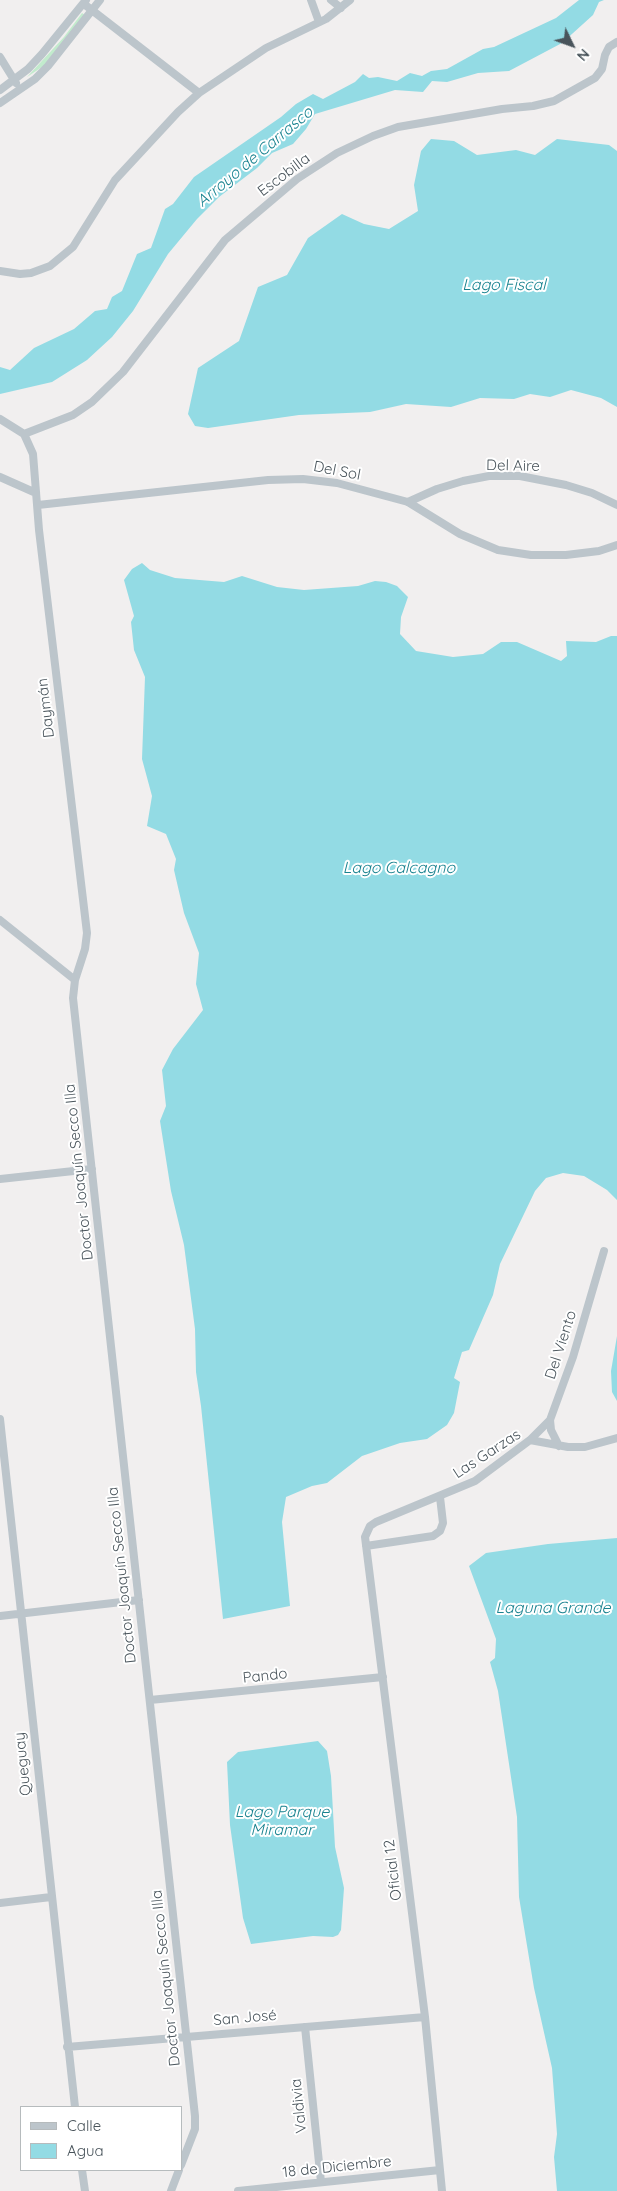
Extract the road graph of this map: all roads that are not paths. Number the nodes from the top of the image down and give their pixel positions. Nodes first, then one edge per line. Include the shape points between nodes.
1 (100, 0) edge
2 (311, 0) edge
3 (331, 0) edge
4 (350, 0) edge
5 (85, 2) edge
6 (341, 8) junction
7 (92, 10) junction
8 (319, 22) junction
9 (617, 42) edge
10 (0, 56) edge
11 (14, 80) junction
12 (0, 90) edge
13 (20, 90) junction
14 (199, 93) junction
15 (0, 103) edge
16 (0, 271) edge
17 (0, 420) edge
18 (24, 434) junction
19 (0, 477) edge
20 (36, 493) junction
21 (408, 502) junction
22 (38, 504) junction
23 (617, 505) edge
24 (617, 545) edge
25 (0, 920) edge
26 (75, 980) junction
27 (92, 1169) junction
28 (0, 1179) edge
29 (604, 1251) dead end
30 (0, 1419) edge
31 (550, 1420) junction
32 (617, 1438) edge
33 (530, 1440) junction
34 (559, 1446) junction
35 (440, 1497) junction
36 (366, 1546) junction
37 (139, 1600) junction
38 (22, 1614) junction
39 (0, 1616) edge
40 (384, 1677) junction
41 (150, 1700) junction
42 (51, 1897) junction
43 (0, 1903) edge
44 (425, 2017) junction
45 (305, 2027) junction
46 (186, 2037) junction
47 (68, 2047) junction
48 (75, 2106) edge
49 (182, 2162) edge
50 (440, 2170) junction
51 (82, 2171) edge
52 (179, 2171) edge
53 (321, 2182) junction
54 (85, 2191) edge
55 (171, 2191) edge
56 (238, 2191) edge
57 (442, 2191) edge

1 - 7 street
2 - 8 street
3 - 6 street
4 - 6 street
5 - 7 street
5 - 11 street via 42,54
6 - 8 street
7 - 13 street via 48,66
7 - 14 street
8 - 14 street via 266,48
9 - 18 street, Escobilla via 609,47 602,69 595,78 554,101 398,127 337,153 297,179 225,240 123,372 92,402 67,418
10 - 11 street
11 - 12 street
11 - 13 street
13 - 15 street
14 - 16 street via 124,169 72,246 50,266 31,273
17 - 18 street
18 - 20 street, Daymán via 32,454
19 - 20 street
20 - 22 street, Daymán
21 - 22 street, Del Sol via 337,483 286,479
21 - 23 street, Del Aire via 437,488 489,476 520,476 592,493
21 - 24 street, Del Sol via 460,534 498,550 531,555 566,555
22 - 26 street, Daymán via 87,933
25 - 26 street
26 - 27 street, Doctor Joaquín Secco Illa via 73,998
27 - 28 street
27 - 37 street, Doctor Joaquín Secco Illa
29 - 31 street, Del Viento via 573,1357
30 - 38 street, Queguay
31 - 33 street
31 - 34 street
32 - 34 street, Las Garzas via 585,1447
33 - 34 street, Las Garzas
33 - 35 street, Las Garzas via 475,1481
35 - 36 street, Las Garzas via 370,1526 365,1537
35 - 36 street via 443,1524 433,1536
36 - 40 street, Oficial 12
37 - 38 street
37 - 41 street, Doctor Joaquín Secco Illa
38 - 39 street
38 - 42 street, Queguay
40 - 41 street, Pando
40 - 44 street, Oficial 12
41 - 46 street, Doctor Joaquín Secco Illa
42 - 43 street
42 - 47 street, Queguay
44 - 45 street, San José
44 - 50 street, Oficial 12
45 - 46 street, San José
45 - 53 street, Valdivia
46 - 47 street, San José
46 - 49 street, Doctor Joaquín Secco Illa via 195,2129
47 - 48 street, Queguay
50 - 53 street, 18 de Diciembre
50 - 57 street, Oficial 12
51 - 54 street
52 - 55 street
53 - 56 street, 18 de Diciembre

